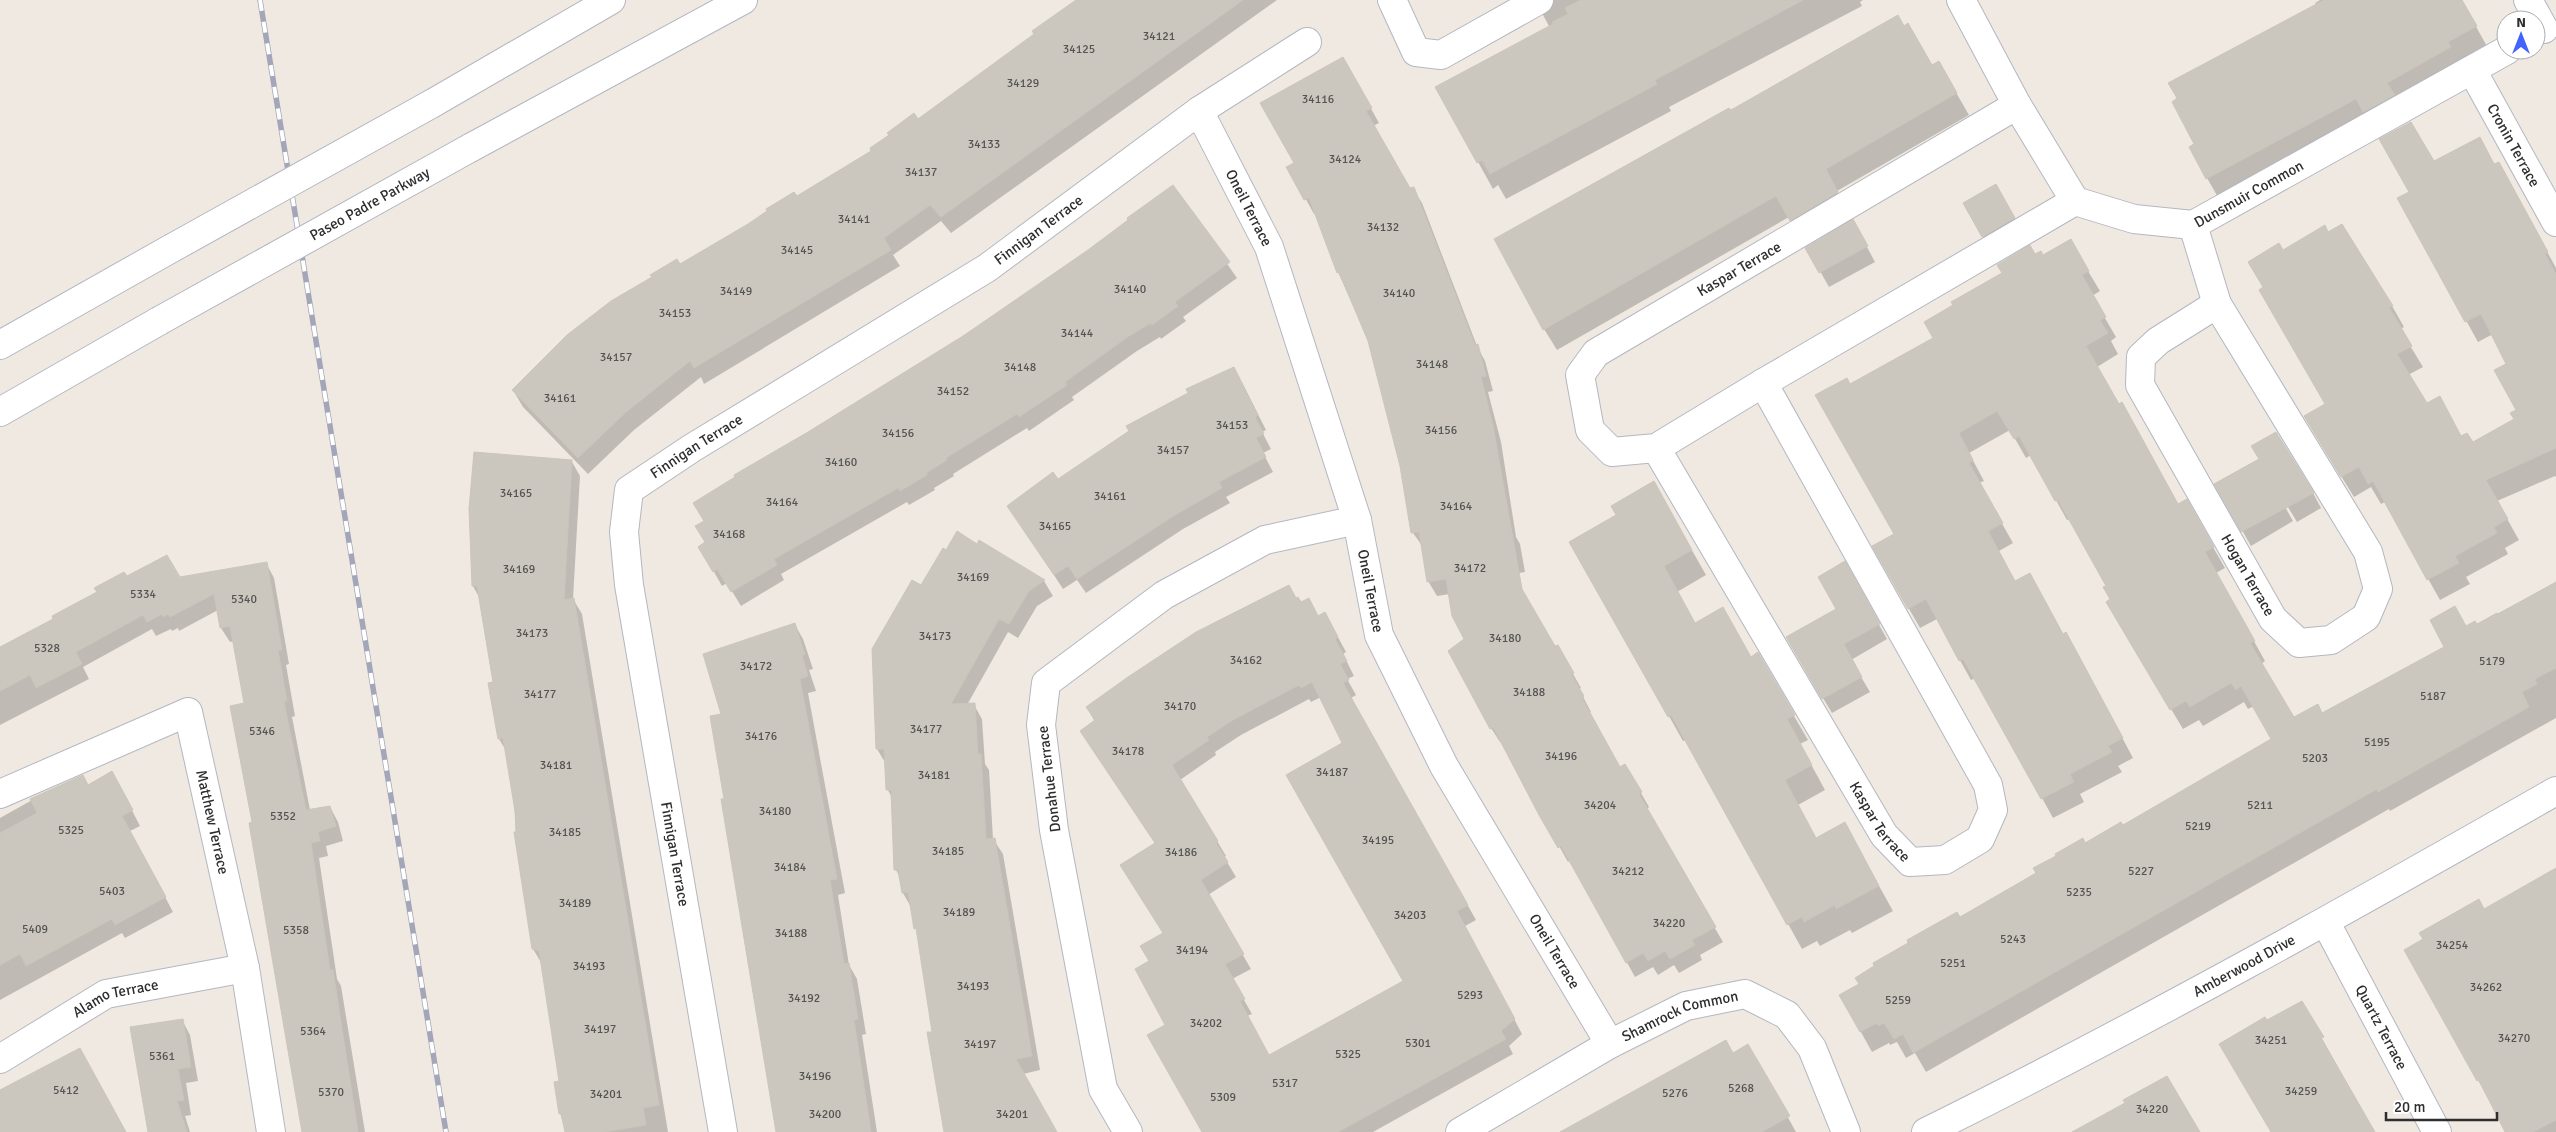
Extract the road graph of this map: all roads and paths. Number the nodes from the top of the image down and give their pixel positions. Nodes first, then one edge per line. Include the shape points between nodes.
1 (611, 0) edge
2 (743, 0) edge
3 (1392, 0) edge
4 (1539, 0) edge
5 (1961, 0) edge
6 (1307, 42) dead end
7 (2496, 56) edge
8 (2472, 70) junction
9 (2017, 105) junction
10 (1199, 111) junction
11 (2075, 202) junction
12 (2556, 222) edge
13 (2193, 226) junction
14 (2217, 304) junction
15 (0, 345) edge
16 (1763, 383) junction
17 (0, 412) edge
18 (1656, 448) junction
19 (1357, 520) junction
20 (2556, 791) edge
21 (0, 794) edge
22 (2326, 923) junction
23 (245, 968) junction
24 (1610, 1044) junction
25 (0, 1059) edge
26 (271, 1132) edge
27 (723, 1132) edge
28 (1128, 1132) edge
29 (1460, 1132) edge
30 (1846, 1132) edge
31 (1926, 1132) edge
32 (2437, 1132) edge

1 - 15 street, bridge
2 - 17 street, Paseo Padre Parkway, bridge via 470,148
3 - 4 street via 1416,52 1441,55
5 - 9 street
6 - 10 street, Finnigan Terrace
7 - 8 street, Dunsmuir Common
8 - 12 street, Cronin Terrace
8 - 13 street, Dunsmuir Common
9 - 11 street
9 - 18 street, Kaspar Terrace via 1596,353 1580,375 1590,430 1612,452
10 - 19 street, Oneil Terrace via 1269,247
10 - 27 street, Finnigan Terrace via 987,268 629,490 624,532 629,585
11 - 13 street, Dunsmuir Common via 2134,219
11 - 16 street, Kaspar Terrace
13 - 14 street, Hogan Terrace
14 - 14 street, Hogan Terrace via 2368,552 2378,589 2366,617 2331,640 2298,643 2272,619 2140,385 2140,357 2158,341
16 - 18 street, Kaspar Terrace
16 - 18 street, Kaspar Terrace via 1988,785 1993,810 1980,840 1945,860 1910,862 1884,835
19 - 24 street, Oneil Terrace via 1379,635 1444,766
19 - 28 street, Donahue Terrace via 1265,540 1164,595 1046,683 1041,725 1054,830 1103,1088
20 - 22 street, Amberwood Drive
21 - 23 street, Matthew Terrace via 188,712
22 - 31 street, Amberwood Drive
22 - 32 street, Quartz Terrace
23 - 25 street, Alamo Terrace via 106,994
23 - 26 street, Matthew Terrace
24 - 29 street, Shamrock Common
24 - 30 street, Shamrock Common via 1686,1006 1744,994 1787,1014 1812,1048

